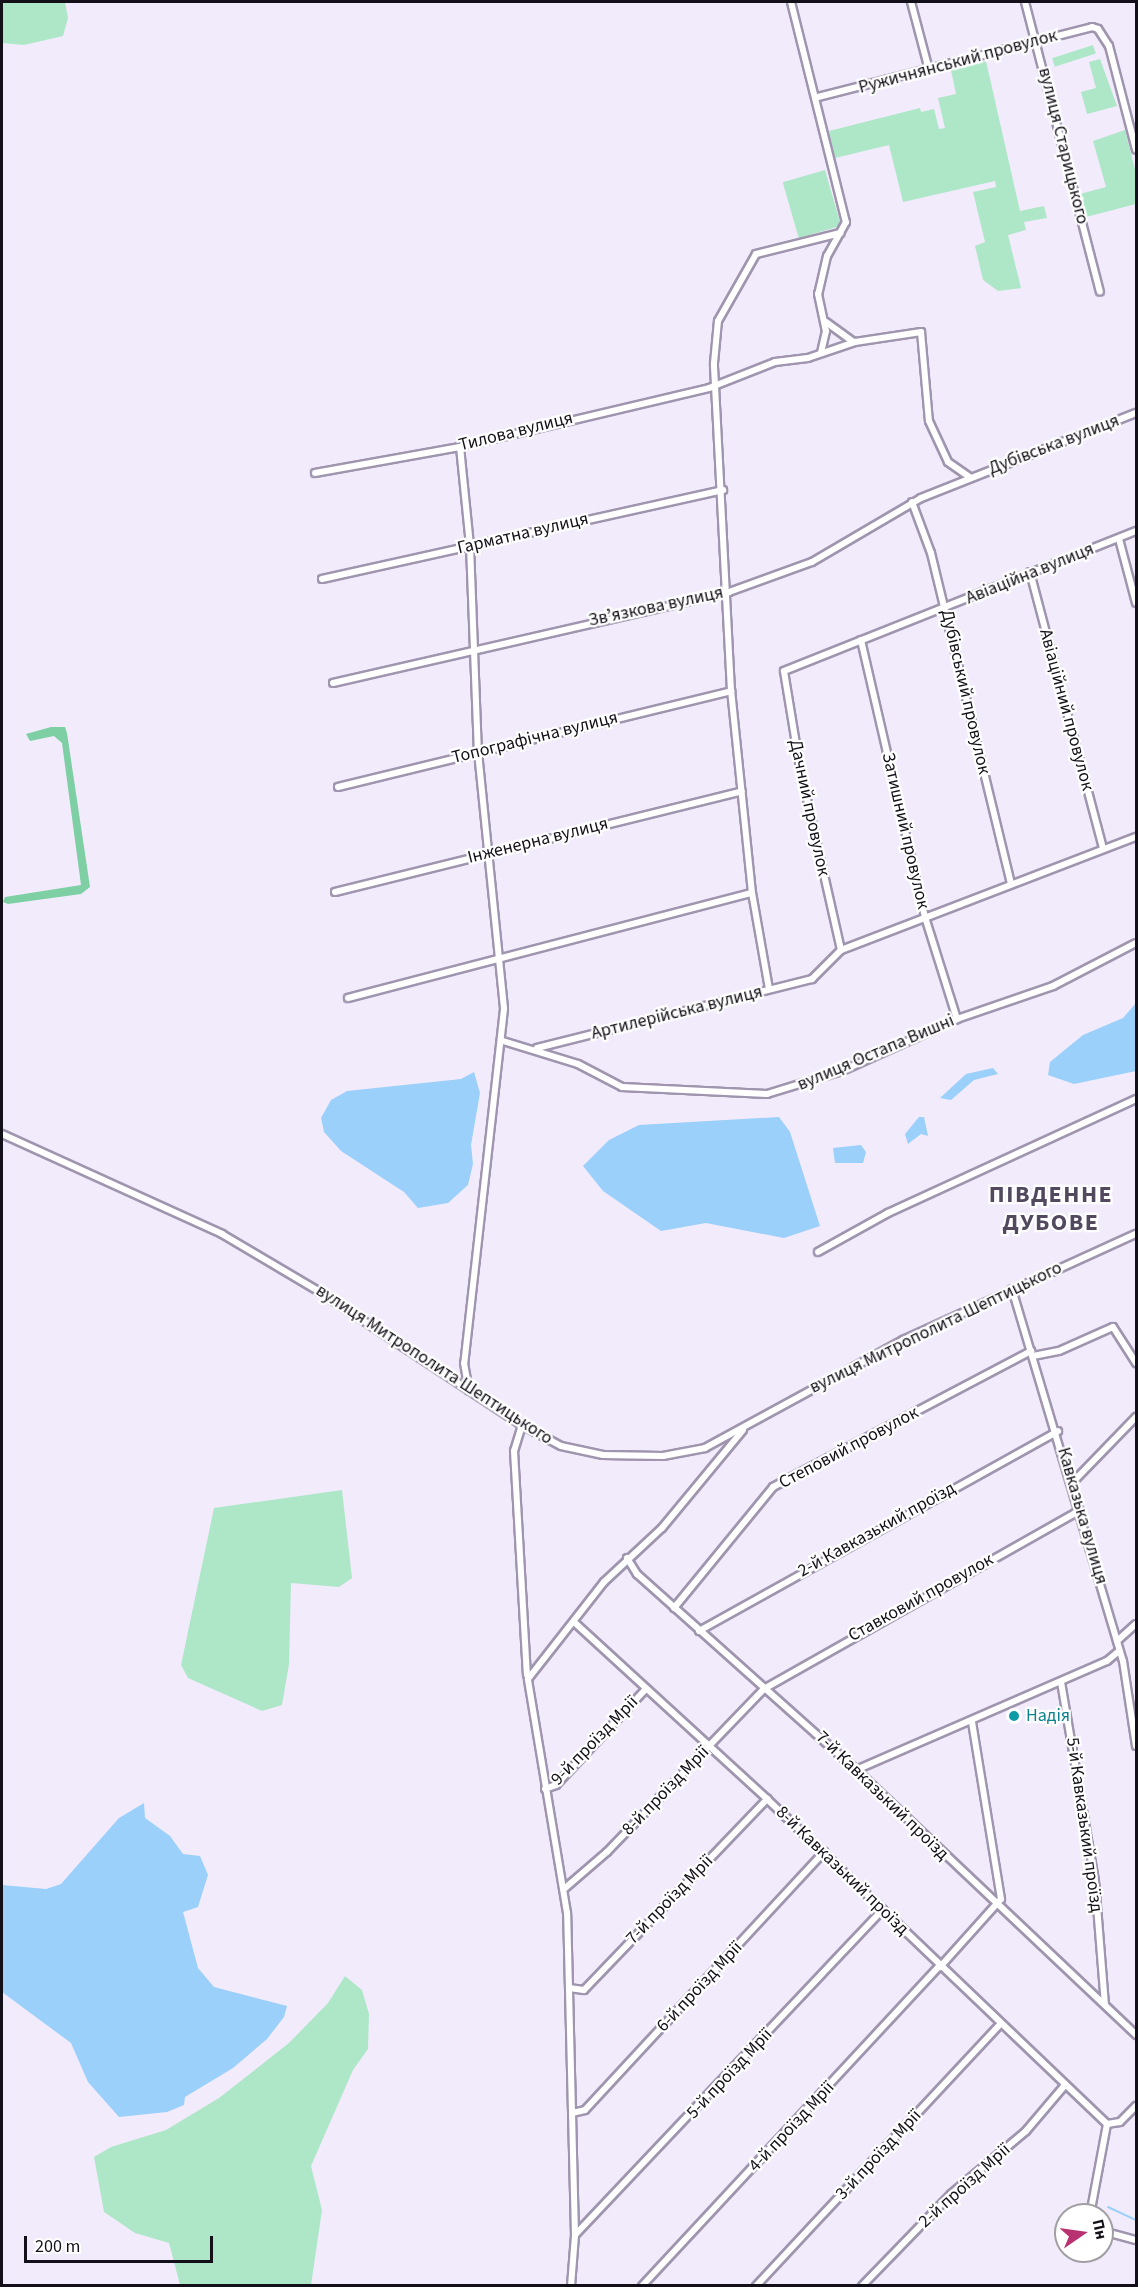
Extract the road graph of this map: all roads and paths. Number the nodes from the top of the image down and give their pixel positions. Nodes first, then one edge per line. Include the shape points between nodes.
1 (791, 2) edge
2 (911, 2) edge
3 (1026, 2) edge
4 (1036, 43) junction
5 (928, 70) junction
6 (818, 97) junction
7 (1137, 150) edge
8 (840, 233) junction
9 (1100, 291) dead end
10 (825, 322) junction
11 (925, 337) joint
12 (855, 342) junction
13 (821, 352) junction
14 (715, 382) junction
15 (1137, 413) edge
16 (460, 447) junction
17 (315, 473) dead end
18 (971, 478) junction
19 (959, 483) joint
20 (723, 490) junction
21 (912, 502) junction
22 (1137, 531) edge
23 (1119, 539) junction
24 (470, 546) junction
25 (1030, 572) junction
26 (322, 579) dead end
27 (729, 592) junction
28 (1137, 603) edge
29 (945, 608) junction
30 (861, 640) junction
31 (473, 649) junction
32 (788, 666) joint
33 (333, 683) dead end
34 (731, 691) junction
35 (478, 752) junction
36 (338, 787) dead end
37 (742, 791) junction
38 (1135, 838) edge
39 (1137, 847) edge
40 (1103, 848) junction
41 (486, 854) junction
42 (1011, 883) junction
43 (335, 892) dead end
44 (752, 893) junction
45 (925, 917) junction
46 (1137, 942) edge
47 (841, 950) junction
48 (498, 955) junction
49 (769, 989) junction
50 (348, 998) dead end
51 (957, 1019) junction
52 (503, 1041) junction
53 (535, 1048) junction
54 (1137, 1099) edge
55 (2, 1134) edge
56 (1137, 1234) edge
57 (818, 1252) dead end
58 (1012, 1289) junction
59 (1032, 1353) junction
60 (1137, 1363) edge
61 (469, 1392) junction
62 (1137, 1417) edge
63 (750, 1423) junction
64 (522, 1425) junction
65 (1058, 1431) junction
66 (1073, 1482) junction
67 (1080, 1510) junction
68 (627, 1558) junction
69 (674, 1608) junction
70 (574, 1622) junction
71 (1137, 1624) edge
72 (699, 1631) junction
73 (1117, 1641) junction
74 (1119, 1651) junction
75 (528, 1679) junction
76 (1061, 1682) junction
77 (764, 1689) junction
78 (644, 1691) junction
79 (972, 1721) junction
80 (710, 1745) junction
81 (1137, 1746) edge
82 (856, 1770) junction
83 (545, 1789) junction
84 (767, 1799) junction
85 (824, 1852) junction
86 (564, 1888) junction
87 (998, 1906) junction
88 (883, 1909) junction
89 (940, 1967) junction
90 (569, 1988) junction
91 (1105, 2005) junction
92 (1001, 2023) junction
93 (1137, 2035) edge
94 (1065, 2085) junction
95 (1137, 2106) edge
96 (572, 2113) junction
97 (1107, 2124) junction
98 (1092, 2203) edge
99 (1114, 2234) edge
100 (575, 2235) junction
101 (1137, 2240) edge
102 (571, 2286) edge
103 (642, 2286) edge
104 (756, 2286) edge
105 (862, 2286) edge

1 - 6 street
2 - 5 street
3 - 4 street, вулиця Старицького
4 - 5 street, Ружичнянський провулок
4 - 7 street, Ружичнянський провулок via 1082,28 1098,29 1109,46
4 - 9 street, вулиця Старицького
5 - 6 street, Ружичнянський провулок
6 - 8 street via 846,218
8 - 10 street via 827,256 818,294
8 - 14 street via 756,254 718,321
10 - 12 street
10 - 13 street
11 - 12 street, Тилова вулиця via 912,333
11 - 18 street, Дубівська вулиця via 929,421 948,462
12 - 13 street, Тилова вулиця
13 - 14 street, Тилова вулиця
14 - 16 street, Тилова вулиця via 709,388
14 - 20 street
15 - 18 street, Дубівська вулиця
16 - 17 street, Тилова вулиця
16 - 24 street
18 - 19 street, Дубівська вулиця
19 - 21 street, Звʼязкова вулиця
20 - 24 street, Гарматна вулиця
20 - 27 street
21 - 27 street, Звʼязкова вулиця via 812,562
21 - 29 street, Дубівський провулок
22 - 23 street, Авіаційна вулиця
23 - 25 street, Авіаційна вулиця
23 - 28 street
24 - 26 street, Гарматна вулиця
24 - 31 street
25 - 29 street, Авіаційна вулиця
25 - 40 street, Авіаційний провулок
27 - 31 street, Звʼязкова вулиця
27 - 34 street
29 - 30 street, Авіаційна вулиця
29 - 42 street, Дубівський провулок
30 - 32 street, Авіаційна вулиця
30 - 45 street, Затишний провулок
31 - 33 street, Звʼязкова вулиця
31 - 35 street
32 - 47 street, Дачний провулок via 783,679
34 - 35 street, Топографічна вулиця
34 - 37 street
35 - 36 street, Топографічна вулиця
35 - 41 street
37 - 41 street, Інженерна вулиця
37 - 44 street
38 - 39 street
38 - 40 street
40 - 42 street
41 - 43 street, Інженерна вулиця
41 - 48 street
42 - 45 street
44 - 48 street
44 - 49 street
45 - 47 street
45 - 51 street, Затишний провулок
46 - 51 street, вулиця Остапа Вишні via 1053,986
47 - 49 street, Артилерійська вулиця via 819,976
48 - 50 street
48 - 52 street
49 - 53 street, Артилерійська вулиця
51 - 53 street, вулиця Остапа Вишні via 842,1071 766,1094 622,1087
52 - 53 street, вулиця Остапа Вишні
52 - 61 street via 464,1364
54 - 57 street via 888,1213
55 - 61 street, вулиця Митрополита Шептицького via 222,1234 320,1292
56 - 58 street, вулиця Митрополита Шептицького
58 - 59 street, Кавказька вулиця
58 - 63 street, вулиця Митрополита Шептицького via 903,1340
59 - 60 street, Степовий провулок via 1059,1351 1113,1327
59 - 65 street, Кавказька вулиця
59 - 69 street, Степовий провулок via 773,1487
61 - 64 street, вулиця Митрополита Шептицького
62 - 66 street
63 - 64 street, вулиця Митрополита Шептицького via 705,1448 653,1456 584,1453
63 - 68 street via 662,1528
64 - 75 street via 514,1452
65 - 66 street, Кавказька вулиця
65 - 72 street, 2-й Кавказький проїзд
66 - 67 street, Кавказька вулиця
67 - 73 street, Кавказька вулиця
67 - 77 street, Ставковий провулок via 863,1629
68 - 69 street, 7-й Кавказький проїзд via 637,1574
68 - 70 street
69 - 72 street, 7-й Кавказький проїзд
70 - 75 street
70 - 78 street, 8-й Кавказький проїзд
71 - 73 street
72 - 77 street, 7-й Кавказький проїзд
73 - 74 street, Кавказька вулиця
74 - 76 street
74 - 81 street, Кавказька вулиця
75 - 83 street
76 - 79 street
76 - 91 street, 5-й Кавказький проїзд via 1095,1881
77 - 80 street, 8-й проїзд Мрії
77 - 82 street, 7-й Кавказький проїзд
78 - 80 street, 8-й Кавказький проїзд
78 - 83 street, 9-й проїзд Мрії via 556,1785
79 - 82 street
79 - 87 street via 999,1885
80 - 84 street, 8-й Кавказький проїзд
80 - 86 street, 8-й проїзд Мрії via 607,1852
82 - 87 street, 7-й Кавказький проїзд
83 - 86 street
84 - 85 street, 8-й Кавказький проїзд
84 - 90 street, 7-й проїзд Мрії via 590,1984 581,1991
85 - 88 street, 8-й Кавказький проїзд
85 - 96 street, 6-й проїзд Мрії via 585,2110
86 - 90 street
87 - 89 street, 4-й проїзд Мрії
87 - 91 street, 7-й Кавказький проїзд
88 - 89 street, 8-й Кавказький проїзд
88 - 100 street, 5-й проїзд Мрії
89 - 92 street, 8-й Кавказький проїзд
89 - 103 street, 4-й проїзд Мрії
90 - 96 street
91 - 93 street, 7-й Кавказький проїзд
92 - 94 street, 8-й Кавказький проїзд
92 - 104 street, 3-й проїзд Мрії
94 - 97 street, 8-й Кавказький проїзд
94 - 105 street, 2-й проїзд Мрії via 1026,2131 951,2194
95 - 97 street via 1120,2122
96 - 100 street
97 - 98 street
99 - 101 street
100 - 102 street

